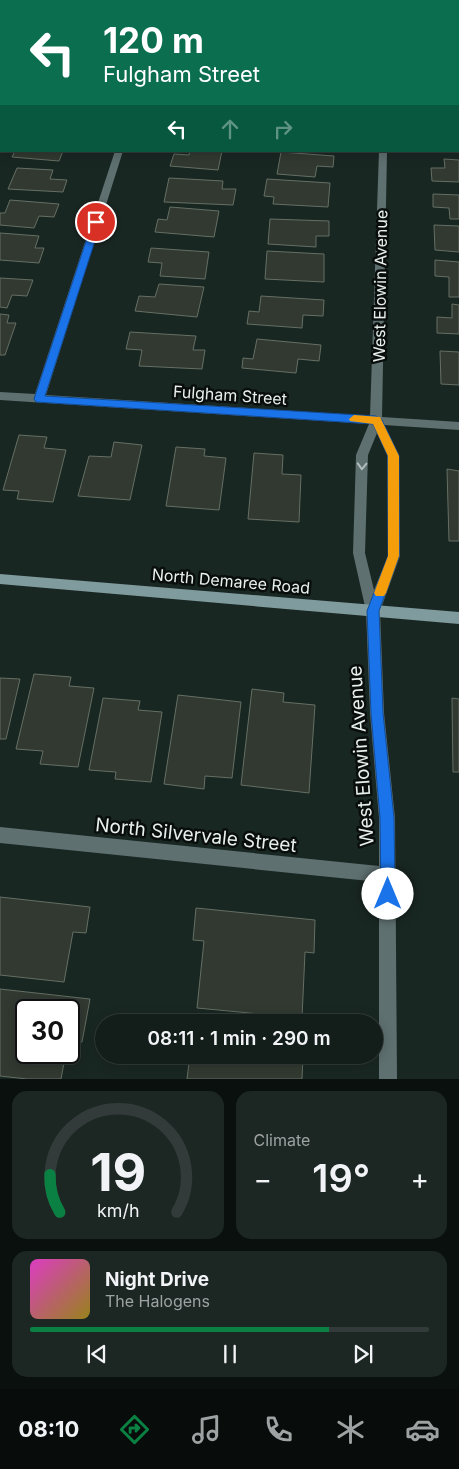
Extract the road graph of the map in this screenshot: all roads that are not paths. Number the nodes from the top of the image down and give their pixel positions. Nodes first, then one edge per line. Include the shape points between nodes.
1 (120, 152) edge
2 (383, 152) edge
3 (0, 396) edge
4 (39, 399) junction
5 (376, 420) junction
6 (459, 426) edge
7 (0, 579) edge
8 (373, 611) junction
9 (459, 618) edge
10 (0, 835) edge
11 (388, 875) junction
12 (388, 1079) edge

1 - 4 street
2 - 5 street, West Elowin Avenue
3 - 4 street, Fulgham Street
4 - 5 street, Fulgham Street
5 - 6 street, Fulgham Street
5 -> 8 street, West Elowin Avenue via 362,455 359,553
5 - 8 street, West Elowin Avenue via 393,456 394,556
7 - 8 main road, North Demaree Road
8 - 9 main road, North Demaree Road
8 - 11 street, West Elowin Avenue
10 - 11 street, North Silvervale Street
11 - 12 street, West Elowin Avenue

